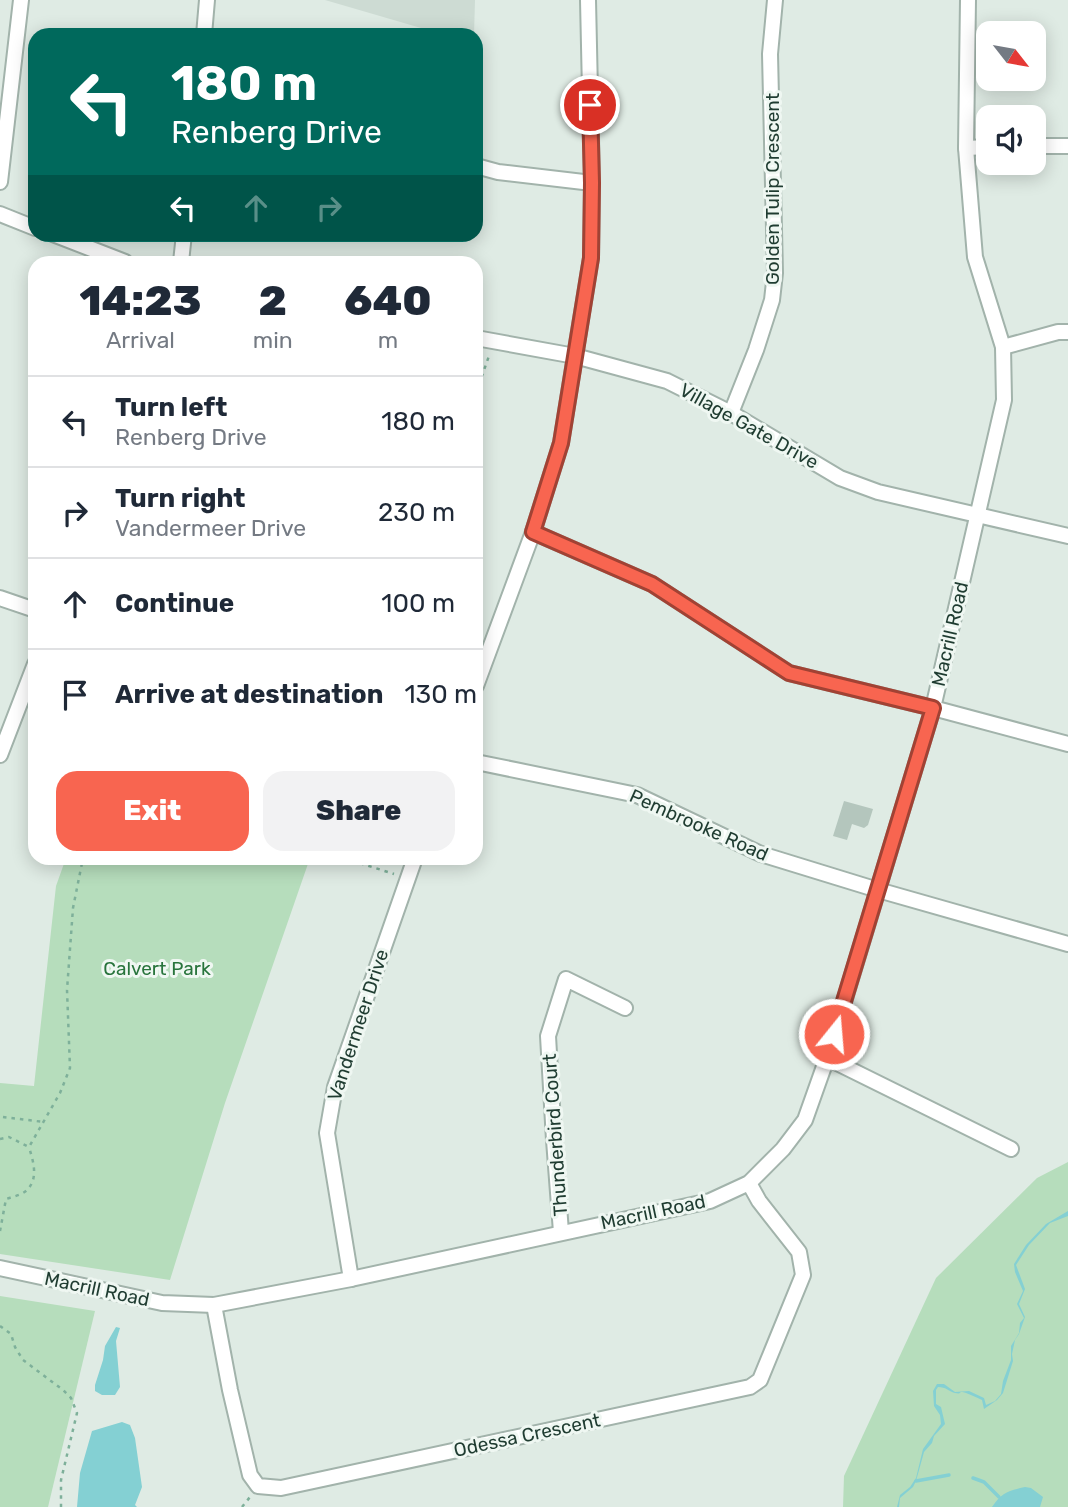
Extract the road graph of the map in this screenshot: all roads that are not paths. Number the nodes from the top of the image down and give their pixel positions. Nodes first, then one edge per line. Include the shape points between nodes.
1 (21, 0) edge
2 (207, 0) edge
3 (588, 0) edge
4 (775, 0) edge
5 (968, 0) edge
6 (205, 28) edge
7 (1046, 146) edge
8 (1068, 146) edge
9 (966, 148) junction
10 (976, 148) edge
11 (483, 168) edge
12 (0, 182) edge
13 (592, 183) junction
14 (0, 214) edge
15 (28, 225) edge
16 (74, 242) edge
17 (110, 256) edge
18 (1068, 332) edge
19 (483, 339) edge
20 (1003, 347) junction
21 (575, 356) junction
22 (731, 413) junction
23 (978, 516) junction
24 (533, 532) junction
25 (1068, 536) edge
26 (0, 598) edge
27 (28, 608) edge
28 (483, 666) edge
29 (28, 682) edge
30 (933, 708) junction
31 (1068, 744) edge
32 (0, 755) edge
33 (483, 763) edge
34 (412, 865) edge
35 (878, 890) junction
36 (1068, 944) edge
37 (625, 1008) dead end
38 (827, 1058) junction
39 (1011, 1149) dead end
40 (749, 1183) junction
41 (561, 1232) junction
42 (0, 1268) edge
43 (351, 1279) junction
44 (214, 1305) junction

1 - 12 street
2 - 6 street
3 - 13 street
4 - 22 street, Golden Tulip Crescent via 771,54 775,273 772,300
5 - 9 street, Macrill Road
7 - 8 street
9 - 10 street
9 - 20 street, Macrill Road via 975,257
11 - 13 street
13 - 21 street via 591,258
14 - 15 street
16 - 17 street
18 - 20 street
19 - 21 street, Village Gate Drive
20 - 23 street, Macrill Road via 1004,400
21 - 22 street, Village Gate Drive via 667,381
21 - 24 street via 561,443
22 - 23 street, Village Gate Drive via 840,478
23 - 25 street, Village Gate Drive
23 - 30 street, Macrill Road
24 - 28 street
24 - 30 street via 652,584 789,673
26 - 27 street
29 - 32 street
30 - 31 street
30 - 35 street, Macrill Road
33 - 35 street, Pembrooke Road via 637,795 761,854
34 - 43 street, Vandermeer Drive via 335,1087 327,1133
35 - 36 street, Pembrooke Road
35 - 38 street, Macrill Road
37 - 41 street, Thunderbird Court via 566,979 548,1036
38 - 39 street
38 - 40 street, Macrill Road via 805,1120
40 - 41 street, Macrill Road via 710,1201
40 - 44 street, Odessa Crescent via 799,1252 803,1275 760,1380 750,1387 281,1488 258,1486 250,1475
41 - 43 street, Macrill Road
42 - 44 street, Macrill Road via 162,1303
43 - 44 street, Macrill Road

